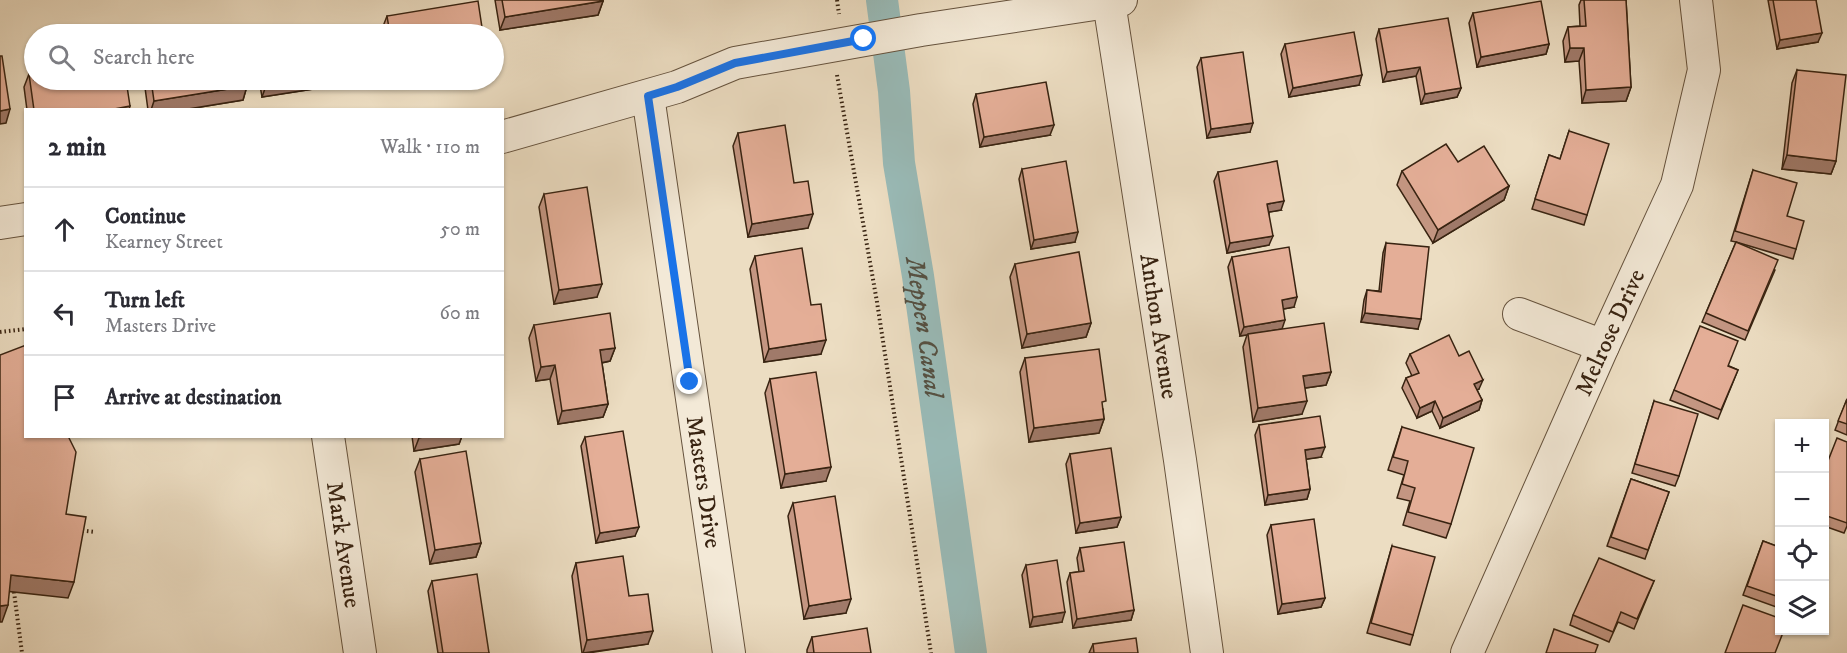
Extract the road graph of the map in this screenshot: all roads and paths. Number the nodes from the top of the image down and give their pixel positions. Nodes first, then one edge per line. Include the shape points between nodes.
1 (837, 0) edge
2 (1696, 0) edge
3 (1115, 1) edge
4 (839, 13) dead end
5 (836, 72) dead end
6 (648, 96) junction
7 (504, 136) edge
8 (24, 219) edge
9 (0, 223) edge
10 (1519, 314) dead end
11 (24, 329) edge
12 (0, 333) edge
13 (1603, 346) junction
14 (328, 438) edge
15 (72, 529) edge
16 (95, 532) dead end
17 (14, 592) edge
18 (22, 653) edge
19 (360, 653) edge
20 (729, 653) edge
21 (932, 653) edge
22 (1207, 653) edge
23 (1467, 653) edge

1 - 4 path
2 - 13 street, Melrose Drive via 1704,70 1677,185
3 - 6 street via 735,63
3 - 22 street, Anthon Avenue
5 - 21 path
6 - 7 street
6 - 20 street, Masters Drive
8 - 9 street
10 - 13 street
11 - 12 path
13 - 23 street, Melrose Drive
14 - 19 street, Mark Avenue
15 - 16 path
17 - 18 path

